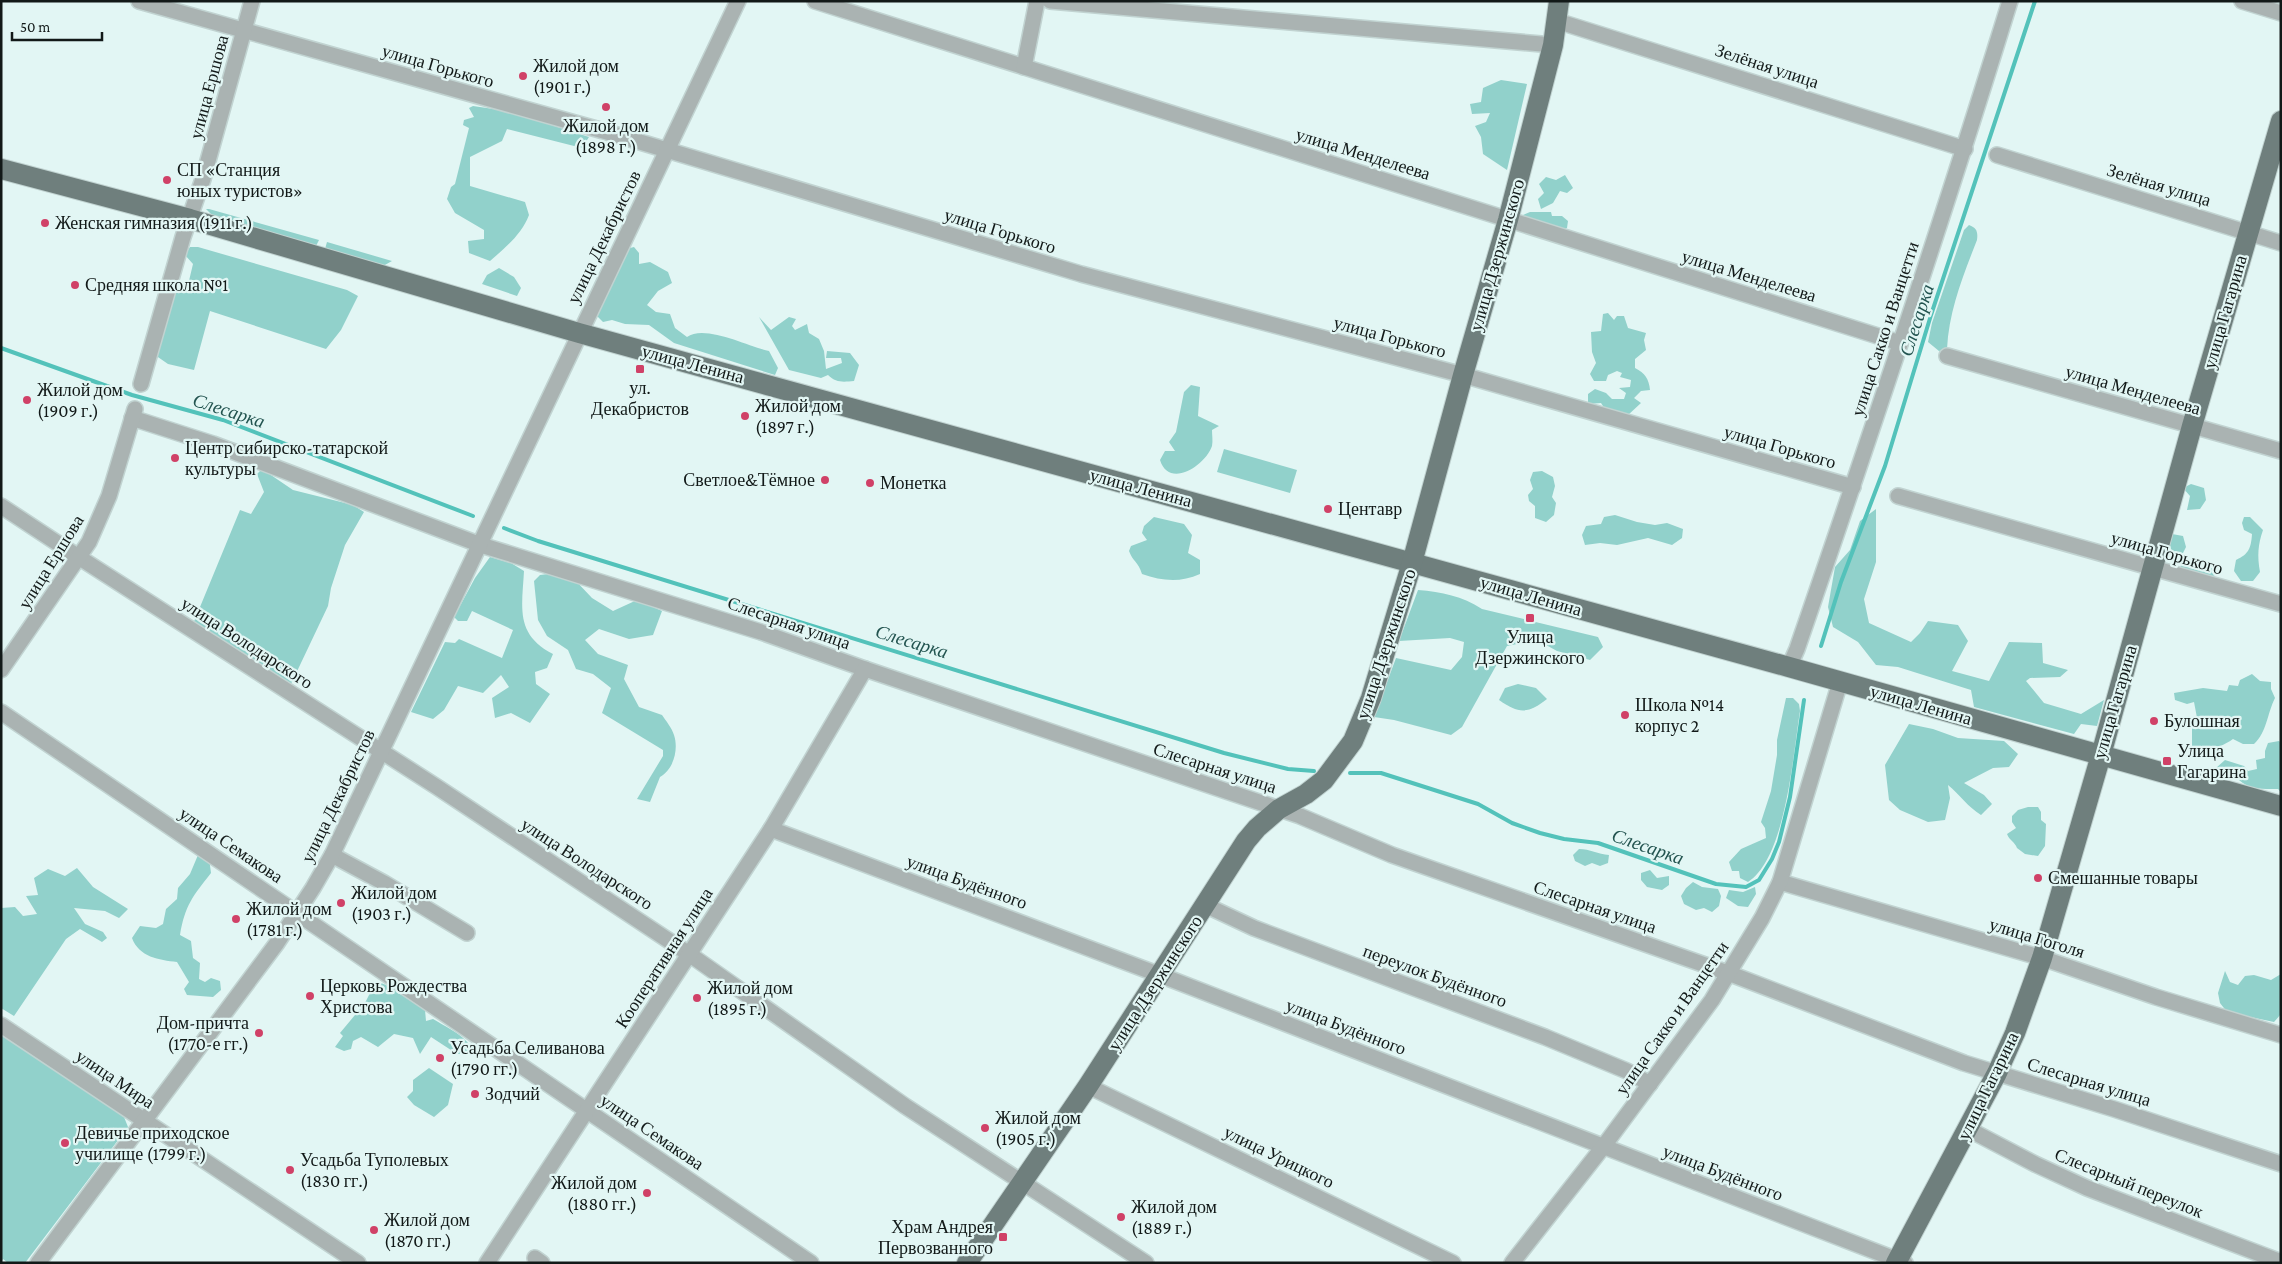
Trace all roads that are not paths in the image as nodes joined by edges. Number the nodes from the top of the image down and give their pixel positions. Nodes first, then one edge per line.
1 (139, 1) edge
2 (252, 1) edge
3 (738, 1) edge
4 (815, 1) edge
5 (1037, 1) edge
6 (1050, 1) edge
7 (2010, 1) edge
8 (2242, 1) edge
9 (1558, 11) edge
10 (2281, 13) edge
11 (244, 31) junction
12 (1553, 45) junction
13 (1024, 67) junction
14 (2281, 121) edge
15 (1965, 149) junction
16 (666, 151) junction
17 (1997, 155) dead end
18 (1, 169) edge
19 (190, 219) junction
20 (1508, 220) junction
21 (2248, 233) junction
22 (2281, 243) edge
23 (579, 333) junction
24 (1900, 343) junction
25 (1947, 356) dead end
26 (1462, 375) junction
27 (142, 384) dead end
28 (134, 414) joint
29 (2192, 426) junction
30 (2281, 451) edge
31 (1853, 487) junction
32 (1898, 496) dead end
33 (1, 506) edge
34 (480, 545) junction
35 (80, 558) junction
36 (1412, 563) junction
37 (2153, 568) junction
38 (2281, 604) edge
39 (1788, 667) junction
40 (865, 669) junction
41 (1, 670) edge
42 (1840, 682) junction
43 (1, 712) edge
44 (382, 751) junction
45 (2101, 755) junction
46 (2281, 806) edge
47 (1279, 809) junction
48 (771, 829) junction
49 (332, 855) junction
50 (1780, 882) junction
51 (1206, 905) junction
52 (298, 914) junction
53 (467, 933) dead end
54 (689, 954) junction
55 (2042, 958) junction
56 (1728, 973) junction
57 (1160, 975) junction
58 (1, 1025) edge
59 (2281, 1035) edge
60 (1997, 1073) junction
61 (1650, 1084) junction
62 (1088, 1086) junction
63 (586, 1110) junction
64 (144, 1122) junction
65 (1968, 1128) junction
66 (1603, 1147) junction
67 (2281, 1164) edge
68 (1021, 1182) junction
69 (1899, 1262) edge
70 (2281, 1262) edge
71 (38, 1263) edge
72 (358, 1263) edge
73 (487, 1263) edge
74 (811, 1263) edge
75 (968, 1263) edge
76 (1146, 1263) edge
77 (1453, 1263) edge
78 (1512, 1263) edge

1 - 11 street, улица Горького
2 - 11 street, улица Ершова
3 - 16 street, улица Декабристов
4 - 13 street, улица Менделеева
5 - 13 street
6 - 12 street
7 - 15 street, улица Сакко и Ванцетти
8 - 10 street
9 - 12 main road, улица Дзержинского
9 - 15 street, Зелёная улица
11 - 16 street, улица Горького
11 - 19 street, улица Ершова
12 - 20 main road, улица Дзержинского
13 - 20 street, улица Менделеева
14 - 21 main road, улица Гагарина
15 - 24 street, улица Сакко и Ванцетти
16 - 23 street, улица Декабристов
16 - 26 street, улица Горького
17 - 21 street, Зелёная улица
18 - 19 main road, улица Ленина
19 - 23 main road, улица Ленина
19 - 27 street, улица Ершова
20 - 24 street, улица Менделеева
20 - 26 main road, улица Дзержинского
21 - 22 street, Зелёная улица
21 - 29 main road, улица Гагарина
23 - 34 street, улица Декабристов
23 - 36 main road, улица Ленина
24 - 31 street, улица Сакко и Ванцетти
25 - 29 street, улица Менделеева
26 - 31 street, улица Горького
26 - 36 main road, улица Дзержинского
28 - 34 street, Слесарная улица
28 - 35 street, улица Ершова
29 - 30 street, улица Менделеева
29 - 37 main road, улица Гагарина
31 - 39 street, улица Сакко и Ванцетти
32 - 37 street, улица Горького
33 - 35 street, улица Володарского
34 - 40 street, Слесарная улица
34 - 44 street, улица Декабристов
35 - 41 street, улица Ершова
35 - 44 street, улица Володарского
36 - 39 main road, улица Ленина
36 - 47 main road, улица Дзержинского
37 - 38 street, улица Горького
37 - 45 main road, улица Гагарина
39 - 42 main road, улица Ленина
40 - 47 street, Слесарная улица
40 - 48 street, Кооперативная улица
42 - 45 main road, улица Ленина
42 - 50 street, улица Сакко и Ванцетти
43 - 52 street, улица Семакова
44 - 49 street, улица Декабристов
44 - 54 street, улица Володарского
45 - 46 main road, улица Ленина
45 - 55 main road, улица Гагарина
47 - 51 main road, улица Дзержинского
47 - 56 street, Слесарная улица
48 - 54 street, Кооперативная улица
48 - 57 street, улица Будённого
49 - 52 street, улица Декабристов
49 - 53 street
50 - 55 street, улица Гоголя
50 - 56 street, улица Сакко и Ванцетти
51 - 57 main road, улица Дзержинского
51 - 61 street, переулок Будённого
52 - 63 street, улица Семакова
52 - 64 street, улица Декабристов
54 - 63 street, Кооперативная улица
54 - 68 street, улица Володарского
55 - 59 street, улица Гоголя
55 - 60 main road, улица Гагарина
56 - 60 street, Слесарная улица
56 - 61 street, улица Сакко и Ванцетти
57 - 62 main road, улица Дзержинского
57 - 66 street, улица Будённого
58 - 64 street, улица Мира
60 - 65 main road, улица Гагарина
60 - 67 street, Слесарная улица
61 - 66 street, улица Сакко и Ванцетти
62 - 68 main road, улица Дзержинского
62 - 77 street, улица Урицкого
63 - 73 street, Кооперативная улица
63 - 74 street, улица Семакова
64 - 71 street, улица Декабристов
64 - 72 street, улица Мира
65 - 69 main road, улица Гагарина
65 - 70 street, Слесарный переулок
66 - 69 street, улица Будённого
66 - 78 street, улица Сакко и Ванцетти
68 - 75 main road, улица Дзержинского
68 - 76 street, улица Володарского

